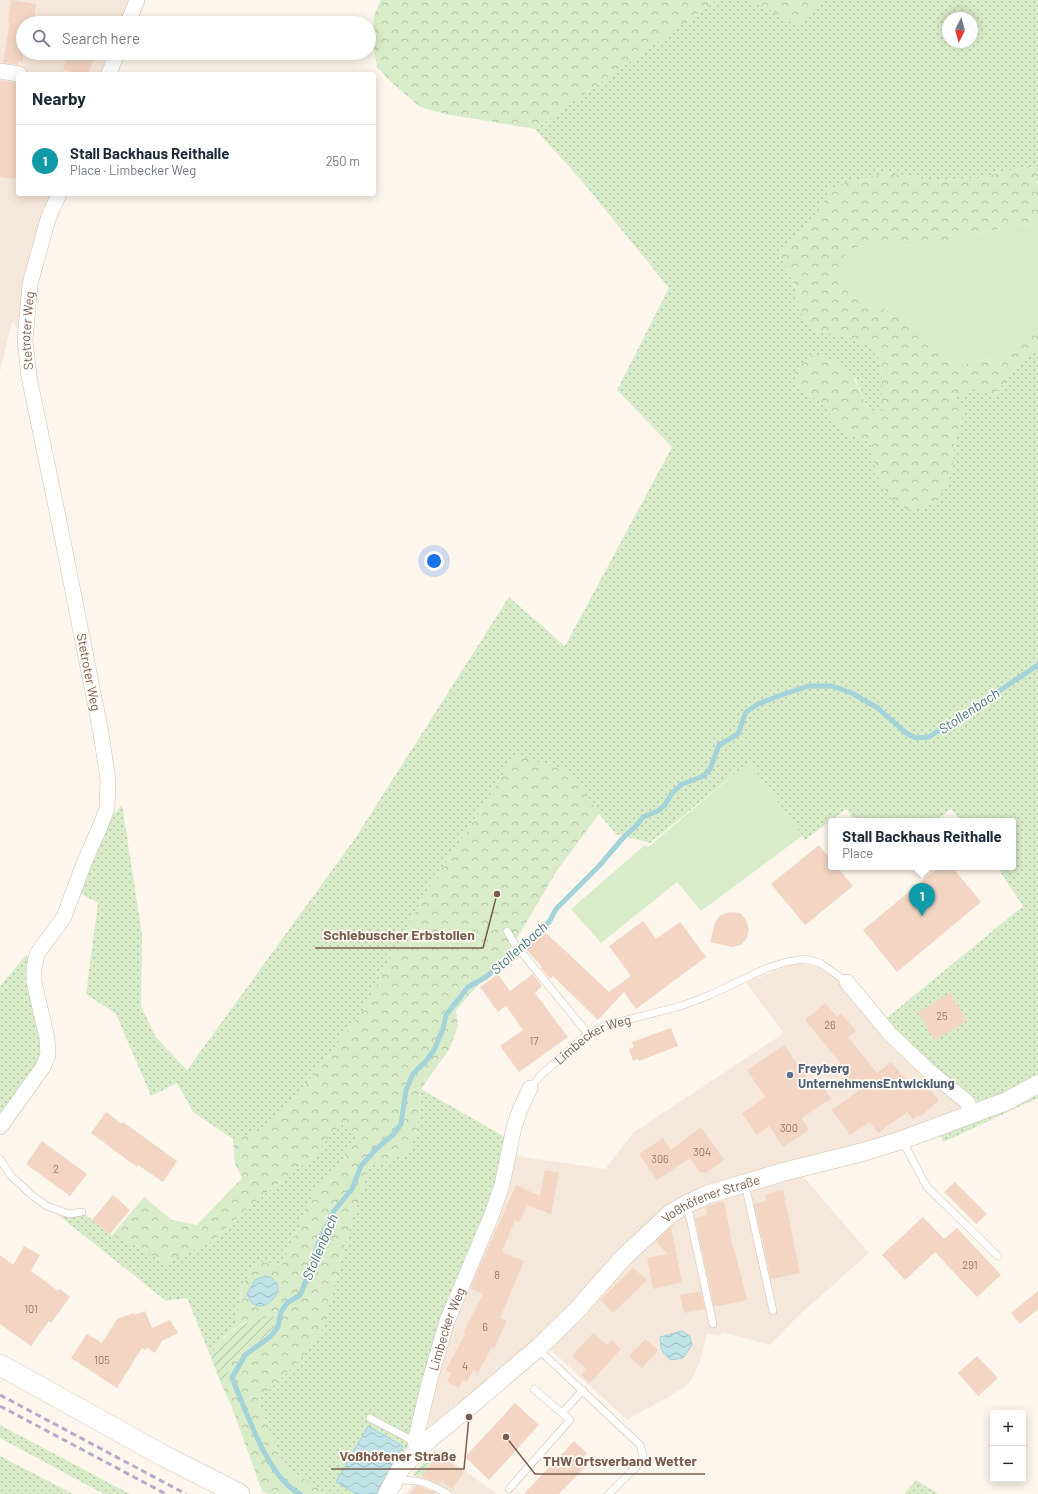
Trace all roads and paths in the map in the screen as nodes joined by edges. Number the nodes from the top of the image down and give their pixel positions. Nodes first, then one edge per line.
1 (137, 0) edge
2 (131, 16) edge
3 (114, 60) edge
4 (0, 71) edge
5 (110, 72) edge
6 (16, 74) edge
7 (58, 196) edge
8 (507, 931) dead end
9 (847, 982) joint
10 (588, 1034) junction
11 (1038, 1084) edge
12 (530, 1088) joint
13 (973, 1114) junction
14 (0, 1127) edge
15 (902, 1140) junction
16 (0, 1159) edge
17 (745, 1184) junction
18 (687, 1204) junction
19 (82, 1212) dead end
20 (998, 1256) dead end
21 (773, 1311) dead end
22 (714, 1324) dead end
23 (538, 1348) junction
24 (0, 1365) edge
25 (534, 1389) dead end
26 (583, 1390) junction
27 (562, 1413) junction
28 (370, 1418) dead end
29 (417, 1446) junction
30 (391, 1487) edge
31 (509, 1489) dead end
32 (239, 1494) edge
33 (448, 1494) edge
34 (610, 1494) edge

1 - 2 street
3 - 5 street
4 - 6 street
7 - 14 street, Stetroter Weg
8 - 10 lane
9 - 10 lane, Limbecker Weg
9 - 13 street, Limbecker Weg
10 - 12 lane, Limbecker Weg
11 - 13 street, Voßhöfener Straße
12 - 29 street, Limbecker Weg
13 - 15 street, Voßhöfener Straße
15 - 17 street, Voßhöfener Straße
15 - 20 lane
16 - 19 lane
17 - 18 street, Voßhöfener Straße
17 - 21 lane
18 - 22 lane
18 - 23 street, Voßhöfener Straße
23 - 26 lane
23 - 29 street, Voßhöfener Straße
24 - 32 main road
25 - 27 lane
26 - 27 lane
26 - 34 lane
27 - 31 lane
28 - 29 lane
29 - 30 street, Voßhöfener Straße
30 - 33 lane

